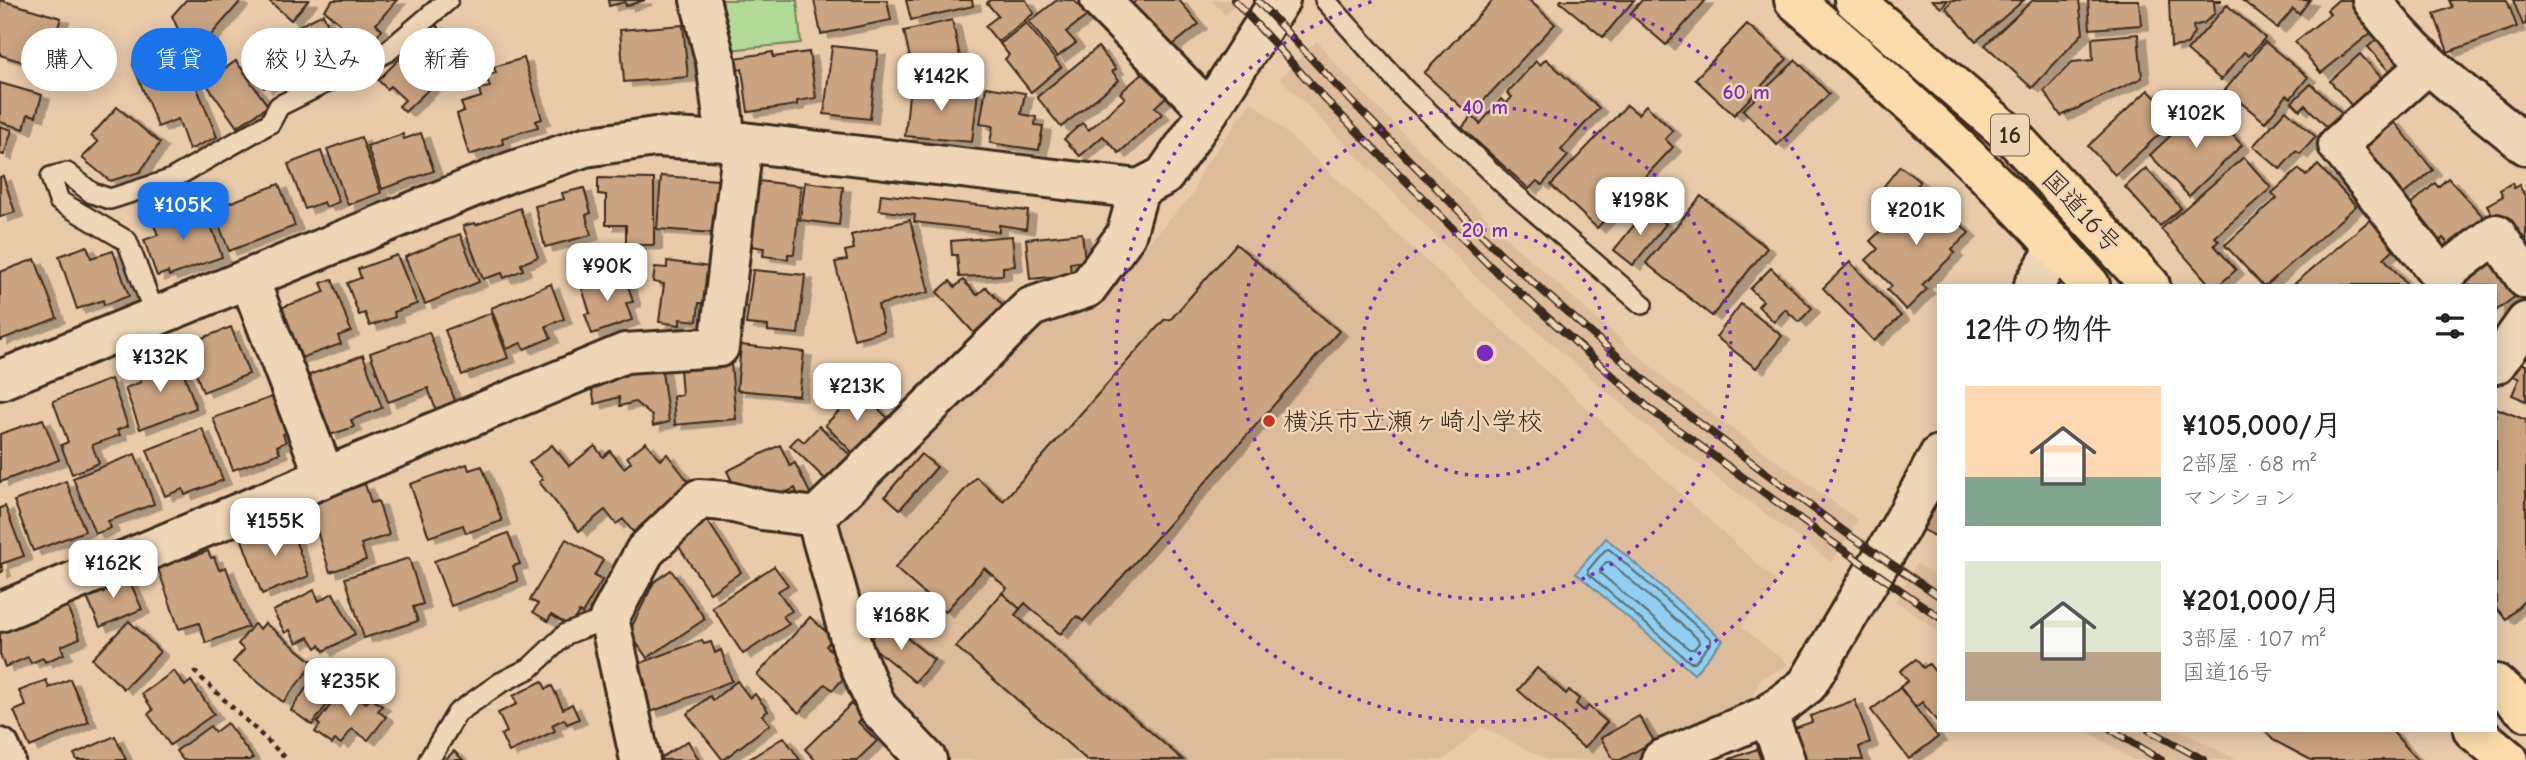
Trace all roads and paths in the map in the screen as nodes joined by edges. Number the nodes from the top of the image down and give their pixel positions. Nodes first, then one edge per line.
1 (448, 0) edge
2 (700, 0) edge
3 (1100, 0) edge
4 (1280, 0) edge
5 (1325, 0) edge
6 (1794, 0) edge
7 (1854, 0) edge
8 (2372, 0) edge
9 (2428, 64) junction
10 (1209, 111) junction
11 (734, 141) junction
12 (2526, 145) edge
13 (1139, 189) junction
14 (2057, 247) junction
15 (250, 279) junction
16 (2526, 279) edge
17 (2035, 284) edge
18 (2089, 284) edge
19 (2149, 284) edge
20 (1642, 304) dead end
21 (156, 317) junction
22 (2526, 322) edge
23 (2497, 364) edge
24 (0, 380) edge
25 (1937, 459) edge
26 (325, 477) junction
27 (816, 517) junction
28 (0, 612) edge
29 (609, 618) junction
30 (194, 671) dead end
31 (2497, 685) edge
32 (2526, 711) edge
33 (1768, 715) junction
34 (2475, 732) edge
35 (0, 748) edge
36 (629, 755) edge
37 (5, 760) edge
38 (288, 760) edge
39 (429, 760) edge
40 (927, 760) edge
41 (1661, 760) edge
42 (1785, 760) edge
43 (2509, 760) edge

1 - 21 lane
2 - 11 street
3 - 10 street
4 - 10 street
5 - 20 lane
6 - 14 highway, 国道16号 / 16
7 - 19 highway, 国道16号 / 16
8 - 9 street
9 - 12 street
9 - 16 street
10 - 13 street
11 - 13 street
11 - 15 street
11 - 26 street
13 - 27 street
14 - 17 street
14 - 18 highway, 国道16号 / 16
15 - 21 street
15 - 26 street
21 - 24 street
22 - 23 street
25 - 33 street
26 - 28 street
27 - 29 street
27 - 40 street
29 - 36 street
29 - 39 lane
30 - 38 path
31 - 32 highway
33 - 41 street
33 - 42 street
34 - 43 highway
35 - 37 street

